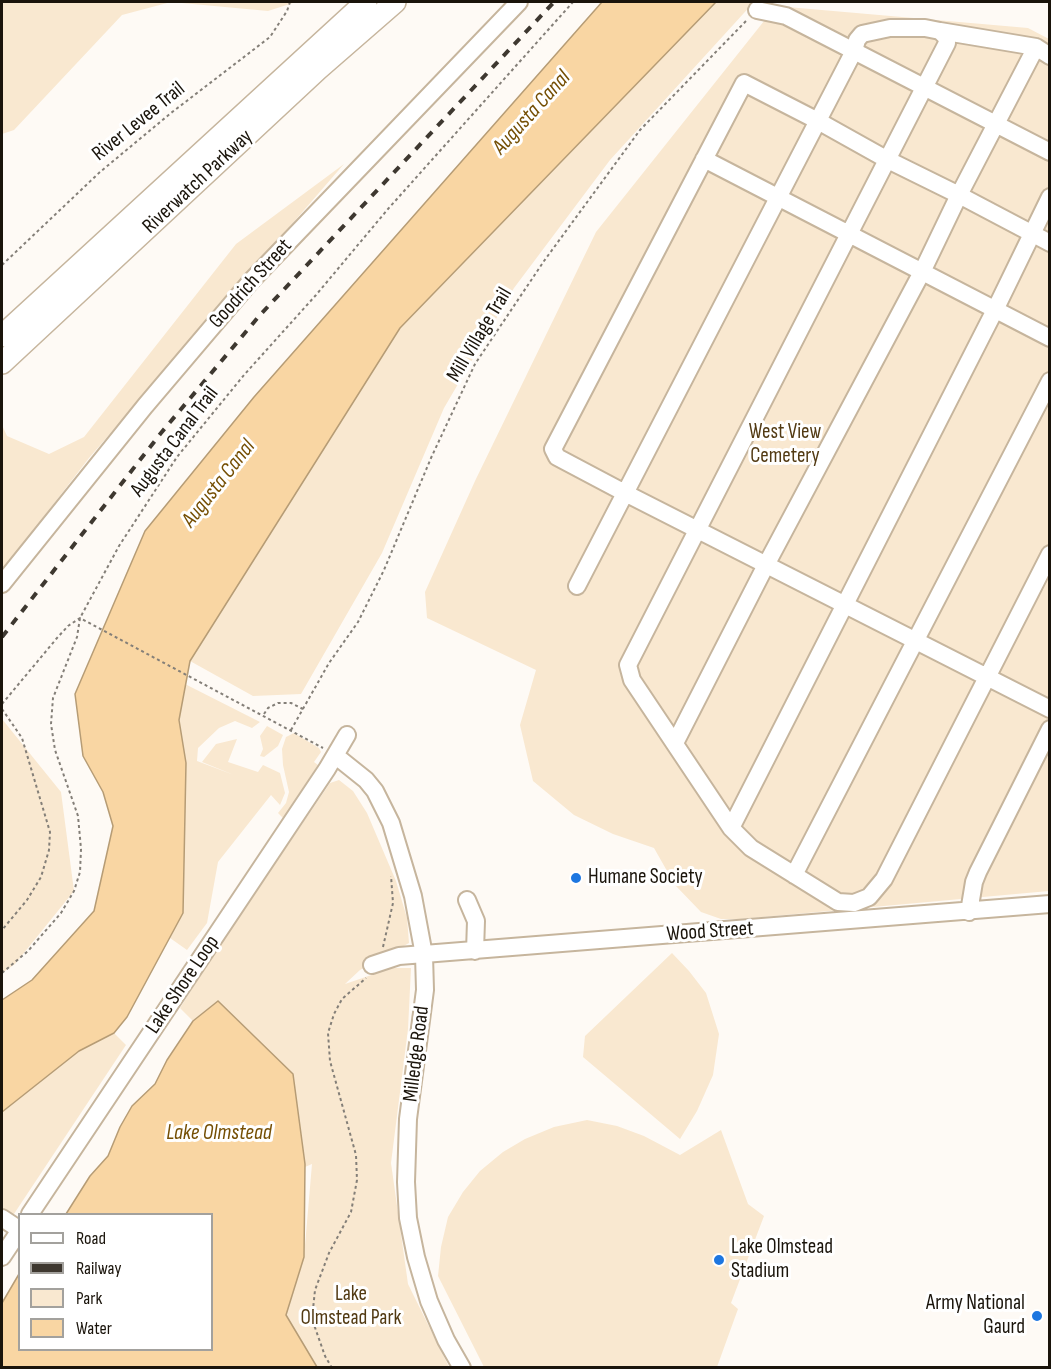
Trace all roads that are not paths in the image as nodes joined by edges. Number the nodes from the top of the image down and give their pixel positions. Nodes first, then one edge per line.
1 (366, 2) edge
2 (395, 2) edge
3 (519, 2) edge
4 (757, 10) road end
5 (940, 31) junction
6 (854, 51) junction
7 (1043, 51) edge
8 (925, 86) junction
9 (818, 121) junction
10 (996, 124) junction
11 (1050, 152) edge
12 (704, 159) junction
13 (886, 159) junction
14 (959, 195) junction
15 (1050, 197) edge
16 (778, 198) junction
17 (848, 234) junction
18 (1031, 234) junction
19 (1050, 243) edge
20 (922, 272) junction
21 (995, 310) junction
22 (2, 336) edge
23 (1050, 338) edge
24 (2, 363) edge
25 (1050, 381) edge
26 (625, 493) junction
27 (698, 530) junction
28 (1050, 554) edge
29 (766, 565) junction
30 (2, 584) edge
31 (577, 586) dead end
32 (846, 605) junction
33 (915, 641) junction
34 (986, 676) junction
35 (1050, 709) edge
36 (1050, 729) edge
37 (347, 735) dead end
38 (675, 743) junction
39 (331, 753) junction
40 (731, 828) junction
41 (794, 874) junction
42 (467, 900) dead end
43 (1050, 904) edge
44 (969, 912) junction
45 (475, 951) junction
46 (424, 955) junction
47 (370, 971) road end
48 (31, 1213) edge
49 (2, 1218) edge
50 (18, 1229) edge
51 (18, 1233) edge
52 (2, 1257) edge
53 (462, 1368) edge

1 - 22 main road, Riverwatch Parkway
2 - 24 main road, Riverwatch Parkway
3 - 30 street, Goodrich Street
4 - 6 street
5 - 6 street
5 - 7 street
5 - 8 street
6 - 8 street
6 - 9 street
7 - 10 street
8 - 10 street
8 - 13 street
9 - 12 street
9 - 13 street
9 - 16 street
10 - 11 street
10 - 14 street
12 - 16 street
12 - 26 street
13 - 14 street
13 - 17 street
14 - 18 street
14 - 20 street
15 - 18 street
16 - 17 street
16 - 26 street
17 - 20 street
17 - 27 street
18 - 19 street
18 - 21 street
20 - 21 street
20 - 29 street
21 - 23 street
21 - 32 street
25 - 33 street
26 - 27 street
26 - 31 street
27 - 29 street
27 - 38 street
28 - 34 street
29 - 32 street
29 - 38 street
32 - 33 street
32 - 40 street
33 - 34 street
33 - 41 street
34 - 35 street
34 - 41 street
36 - 44 street
37 - 39 street, Lake Shore Loop
38 - 40 street
39 - 46 street, Milledge Road
39 - 48 street, Lake Shore Loop
40 - 41 street
42 - 45 street
43 - 44 street, Wood Street
44 - 45 street, Wood Street
45 - 46 street, Wood Street
46 - 47 street, Wood Street
46 - 53 street, Milledge Road
49 - 50 street
51 - 52 street

